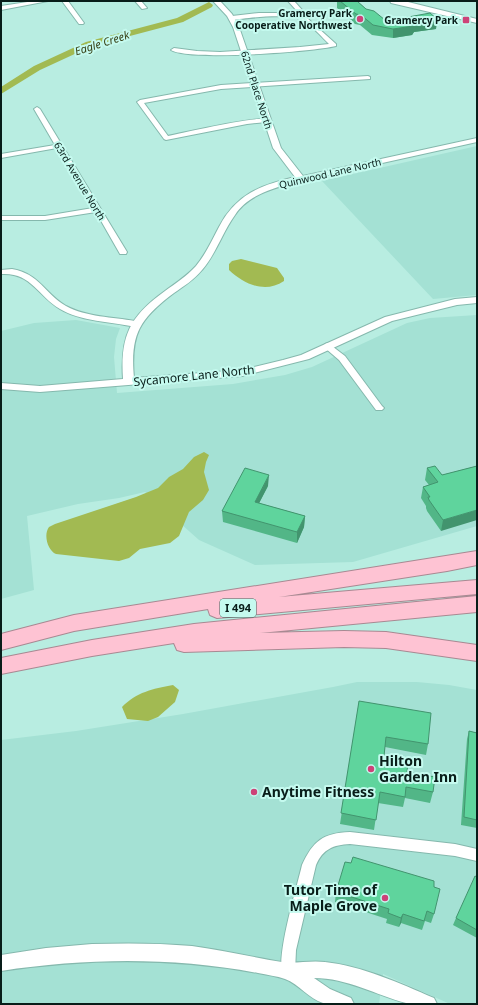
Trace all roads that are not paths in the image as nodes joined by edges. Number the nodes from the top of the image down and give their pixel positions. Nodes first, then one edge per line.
1 (45, 1) edge
2 (65, 1) edge
3 (138, 1) edge
4 (216, 1) edge
5 (291, 1) edge
6 (394, 1) edge
7 (415, 4) edge
8 (1, 8) edge
9 (144, 8) dead end
10 (296, 15) junction
11 (232, 18) junction
12 (477, 19) edge
13 (81, 23) dead end
14 (174, 50) dead end
15 (245, 52) junction
16 (368, 78) dead end
17 (256, 85) junction
18 (37, 109) dead end
19 (267, 120) junction
20 (477, 140) edge
21 (59, 146) junction
22 (1, 156) edge
23 (301, 179) junction
24 (97, 210) junction
25 (1, 218) edge
26 (123, 252) dead end
27 (1, 272) edge
28 (477, 300) edge
29 (448, 305) junction
30 (477, 306) edge
31 (136, 324) junction
32 (328, 346) junction
33 (129, 383) junction
34 (1, 386) edge
35 (378, 408) dead end
36 (477, 550) edge
37 (477, 558) edge
38 (360, 576) junction
39 (477, 587) edge
40 (477, 604) edge
41 (1, 642) edge
42 (92, 648) junction
43 (477, 653) edge
44 (1, 666) edge
45 (477, 855) edge
46 (1, 963) edge
47 (288, 971) junction
48 (345, 1004) edge
49 (428, 1004) edge

1 - 8 street
2 - 13 street
3 - 9 street
4 - 11 street, 62nd Place North
5 - 10 street
6 - 7 main road
7 - 12 main road
10 - 11 street
10 - 15 street
11 - 15 street, 62nd Place North
14 - 15 street
15 - 17 street, 62nd Place North
16 - 17 street
17 - 19 street, 62nd Place North
17 - 19 street
18 - 21 street, 63rd Avenue North
19 - 23 street, 62nd Place North
20 - 23 street, Quinwood Lane North
21 - 22 street
21 - 24 street, 63rd Avenue North
23 - 31 street, Quinwood Lane North
24 - 25 street
24 - 26 street, 63rd Avenue North
27 - 31 street
28 - 29 street, Sycamore Lane North
29 - 30 street, Sycamore Lane North
29 - 32 street, Sycamore Lane North
31 - 33 street, Quinwood Lane North
32 - 33 street, Sycamore Lane North
32 - 35 street
33 - 34 street, Sycamore Lane North
36 - 38 highway
37 - 38 highway
38 - 41 highway
39 - 41 highway, I 494
40 - 42 highway, I 494
42 - 43 highway
42 - 44 highway, I 494
45 - 47 street
46 - 47 street
47 - 48 street
47 - 49 street

